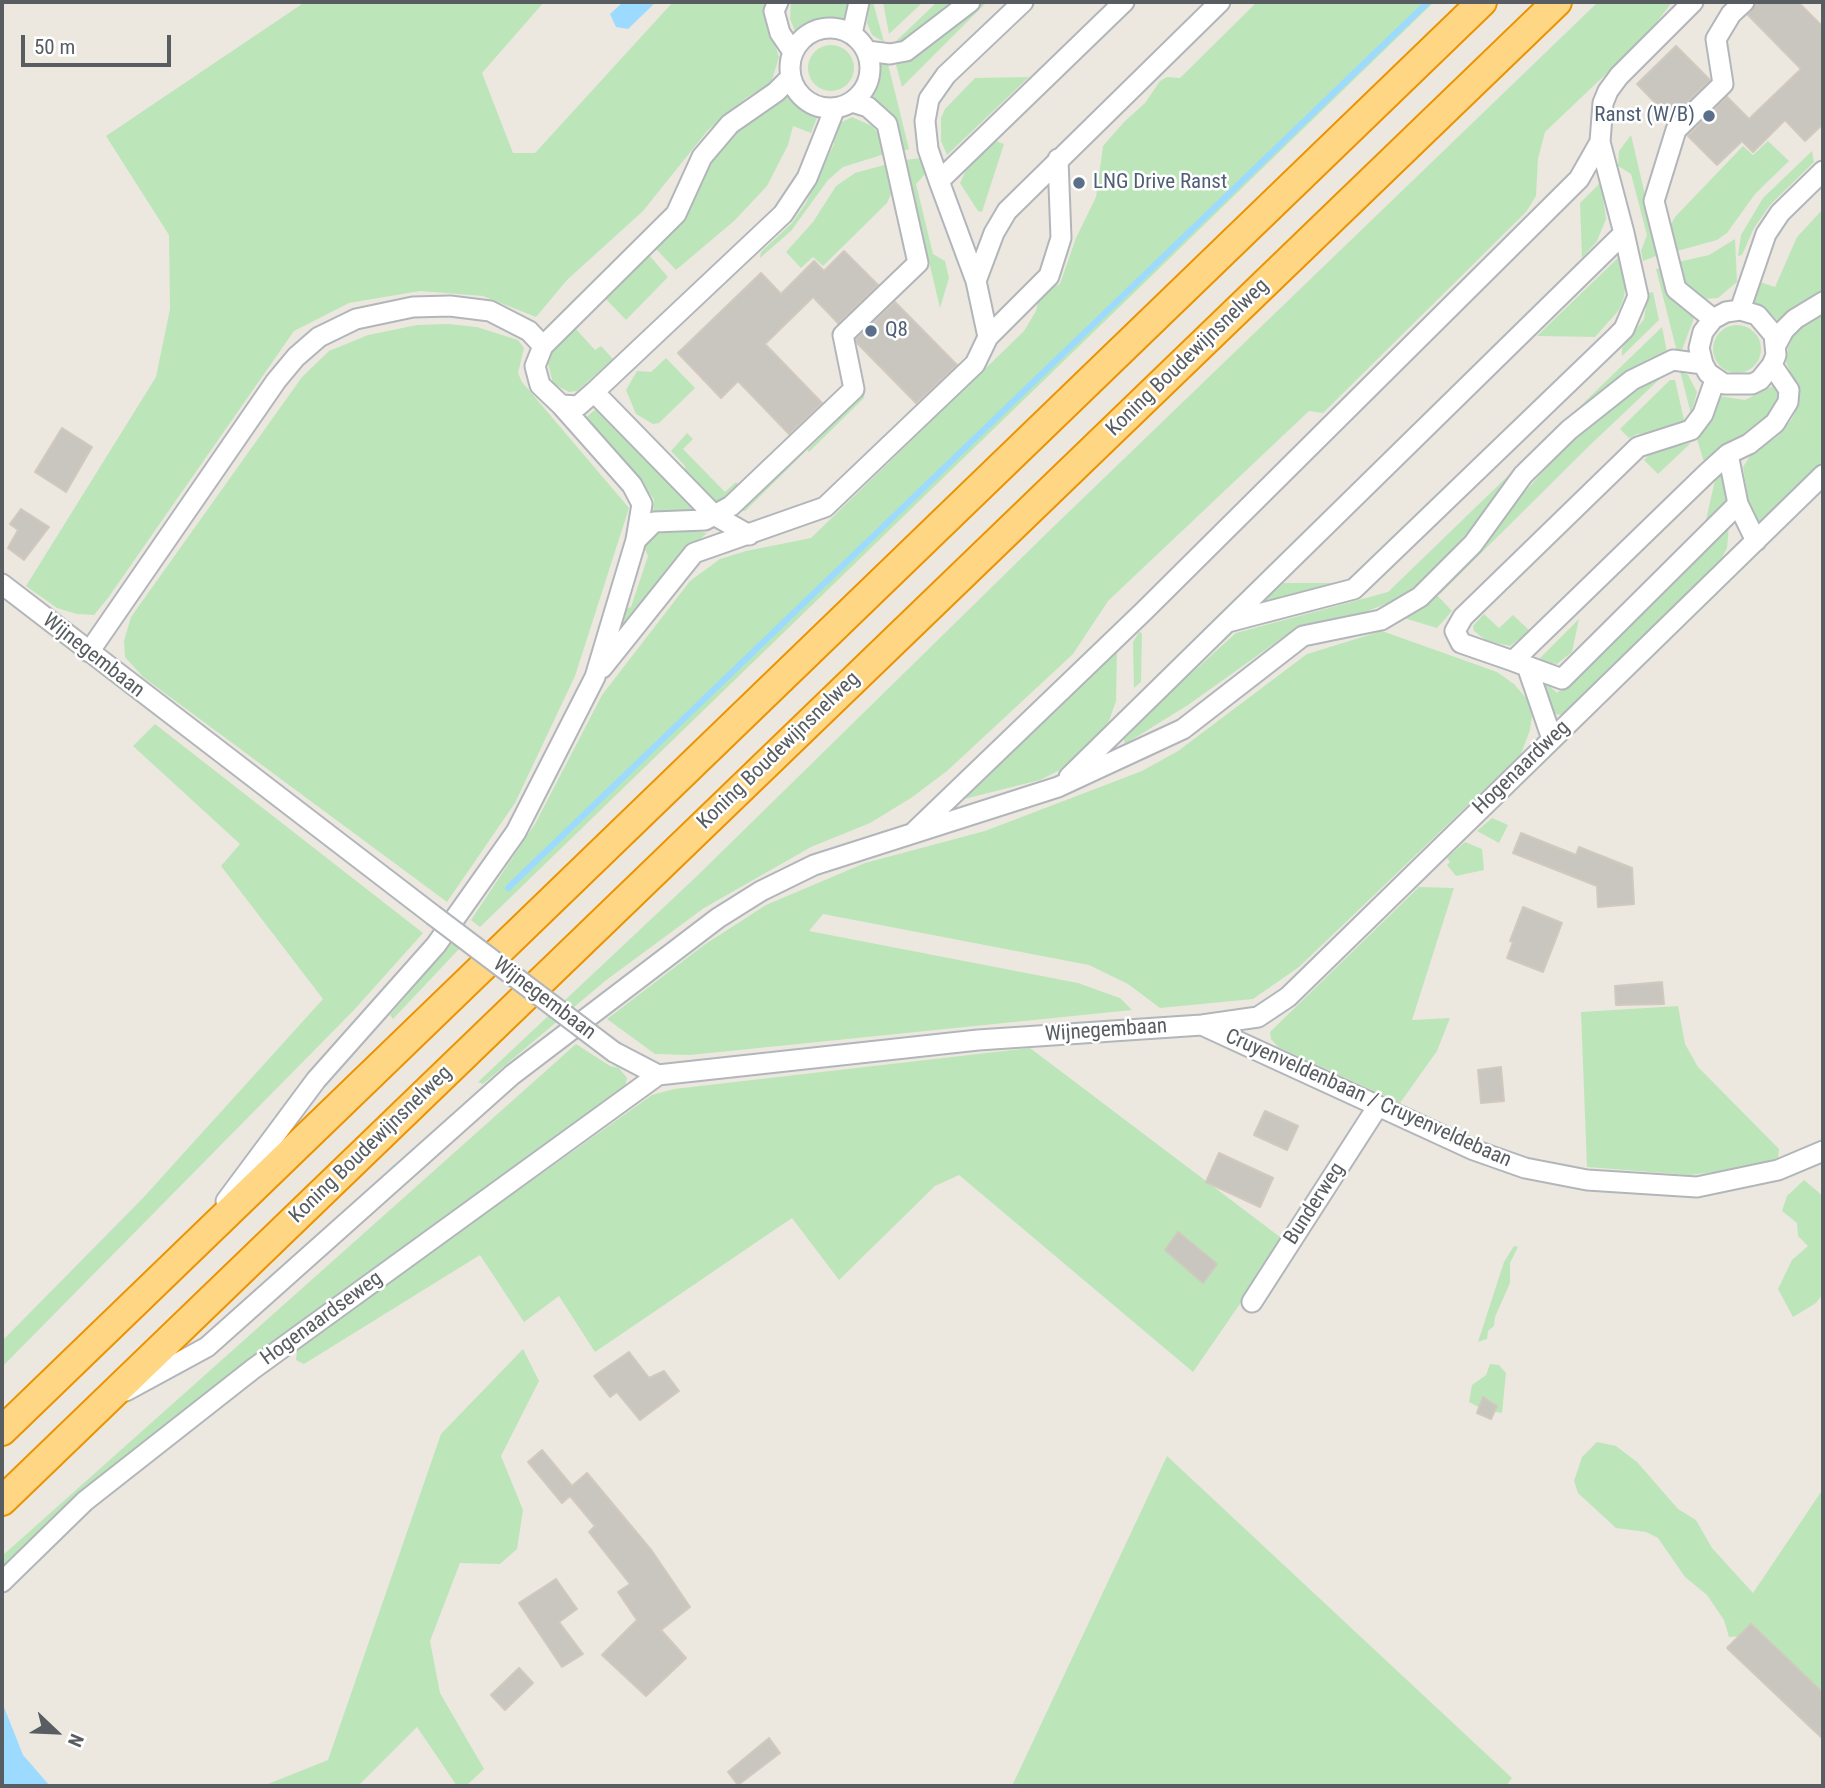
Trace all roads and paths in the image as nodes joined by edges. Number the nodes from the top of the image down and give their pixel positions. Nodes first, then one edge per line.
1 (778, 2) edge
2 (859, 2) edge
3 (970, 2) edge
4 (1023, 2) edge
5 (1124, 2) edge
6 (1220, 2) edge
7 (1482, 2) edge
8 (1557, 2) edge
9 (1693, 2) edge
10 (1744, 2) edge
11 (852, 34) junction
12 (867, 51) junction
13 (793, 52) junction
14 (791, 77) junction
15 (844, 105) junction
16 (1600, 142) junction
17 (1058, 159) junction
18 (1823, 171) edge
19 (939, 181) junction
20 (1624, 233) junction
21 (976, 281) junction
22 (1823, 302) edge
23 (1740, 310) junction
24 (1713, 319) junction
25 (988, 337) junction
26 (542, 346) junction
27 (1774, 355) junction
28 (1703, 364) junction
29 (1715, 380) junction
30 (594, 392) junction
31 (561, 405) junction
32 (1728, 454) junction
33 (1823, 475) edge
34 (1738, 504) junction
35 (714, 515) junction
36 (749, 535) junction
37 (636, 540) junction
38 (1756, 541) junction
39 (2, 584) edge
40 (1227, 622) junction
41 (89, 652) junction
42 (1520, 664) junction
43 (596, 677) junction
44 (1552, 739) junction
45 (1058, 787) junction
46 (914, 832) junction
47 (1202, 1025) junction
48 (658, 1075) junction
49 (1378, 1105) junction
50 (1823, 1152) edge
51 (191, 1247) junction
52 (1252, 1302) dead end
53 (101, 1405) junction
54 (2, 1431) edge
55 (2, 1501) edge
56 (2, 1582) edge

1 - 13 street
2 - 11 street
3 - 12 street
4 - 19 street
5 - 19 street
6 - 17 street
7 - 51 highway
8 - 53 highway, Koning Boudewijnsnelweg
9 - 16 street
10 - 24 street
11 - 12 street
11 - 13 street
12 - 15 street
13 - 14 street
14 - 15 street
14 - 26 street
15 - 30 street
15 - 35 street
16 - 20 street
16 - 46 street
17 - 21 street
17 - 25 street
18 - 23 street
19 - 21 street
20 - 40 street
20 - 40 street
21 - 25 street
22 - 27 street
23 - 24 street
23 - 27 street
24 - 28 street
25 - 36 street
26 - 31 street
26 - 41 street
27 - 29 street
27 - 32 street
28 - 29 street
28 - 45 street
29 - 42 street
30 - 31 street
30 - 35 street
31 - 37 street
32 - 34 street
32 - 42 street
33 - 38 street, Hogenaardweg
34 - 38 street
34 - 42 street
35 - 36 street
35 - 37 street
36 - 43 street
37 - 43 street
38 - 44 street, Hogenaardweg
39 - 41 street, Wijnegembaan
40 - 45 street
41 - 48 street, Wijnegembaan, bridge
42 - 44 street
43 - 51 street
44 - 47 street, Hogenaardweg
45 - 46 street
46 - 53 street
47 - 48 street, Wijnegembaan
47 - 49 street, Cruyenveldenbaan / Cruyenveldebaan
48 - 56 street, Hogenaardseweg
49 - 50 street, Cruyenveldenbaan / Cruyenveldebaan
49 - 52 street, Bunderweg
51 - 54 highway
53 - 55 highway, Koning Boudewijnsnelweg

